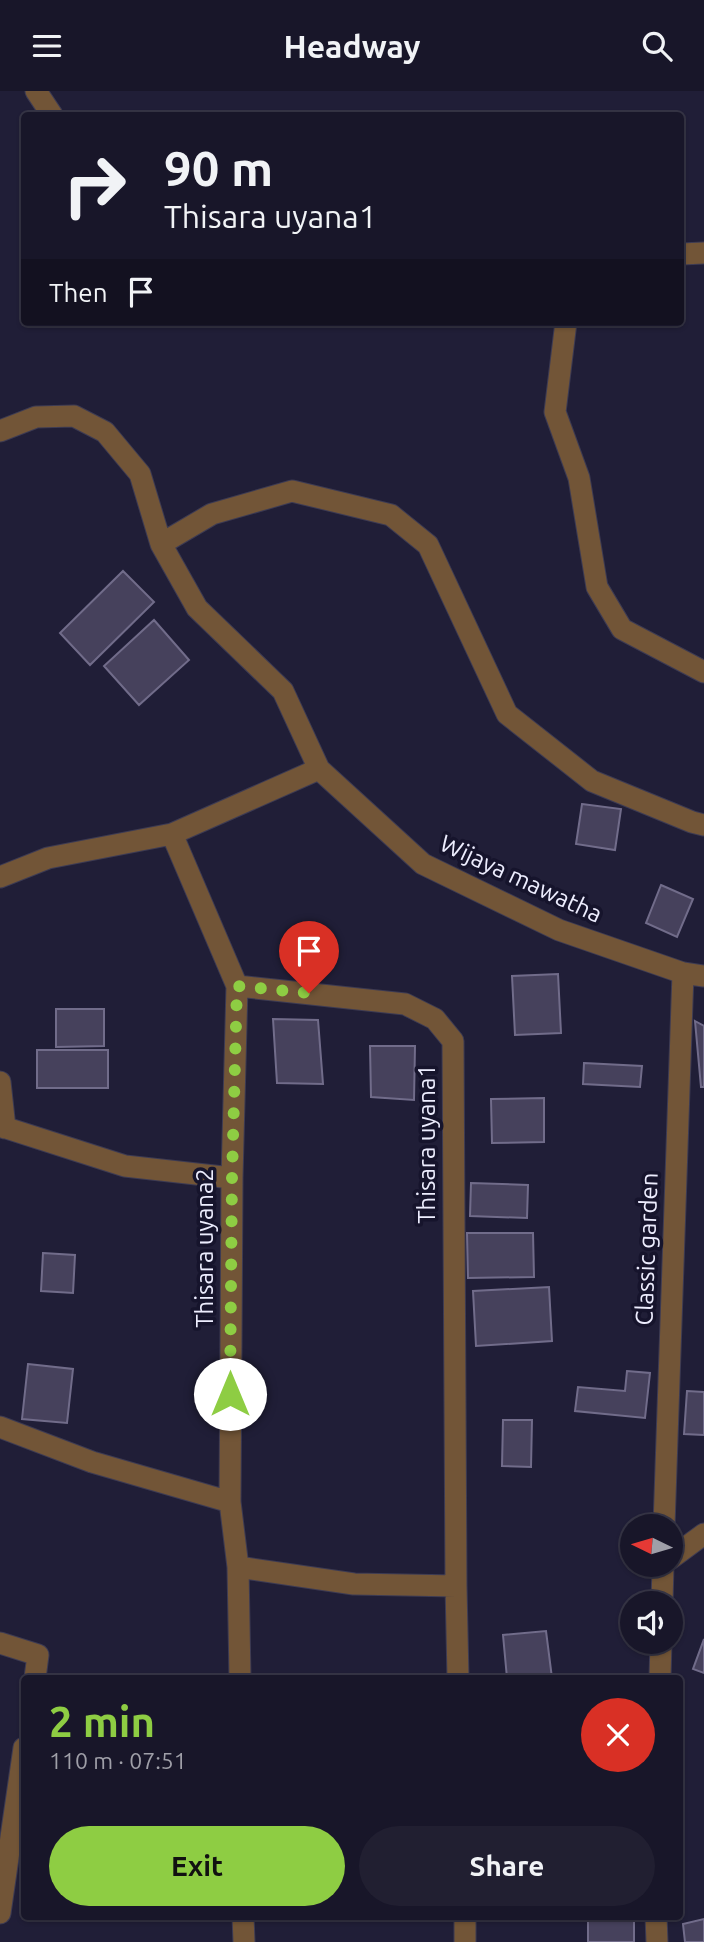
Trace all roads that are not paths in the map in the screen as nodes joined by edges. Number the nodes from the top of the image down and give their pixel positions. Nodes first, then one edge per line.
1 (36, 91) edge
2 (50, 112) edge
3 (704, 253) edge
4 (684, 254) edge
5 (566, 326) edge
6 (0, 431) edge
7 (161, 544) junction
8 (704, 672) edge
9 (319, 769) junction
10 (704, 825) edge
11 (172, 834) junction
12 (0, 877) edge
13 (682, 973) junction
14 (704, 976) edge
15 (237, 986) junction
16 (0, 1082) edge
17 (3, 1127) edge
18 (232, 1178) junction
19 (0, 1427) edge
20 (230, 1502) junction
21 (664, 1514) edge
22 (704, 1534) edge
23 (683, 1549) edge
24 (239, 1567) junction
25 (456, 1586) junction
26 (0, 1643) edge
27 (661, 1654) edge
28 (35, 1675) edge
29 (240, 1675) edge
30 (458, 1675) edge
31 (660, 1675) edge
32 (21, 1769) edge
33 (0, 1913) edge
34 (243, 1920) edge
35 (465, 1920) edge
36 (656, 1920) edge
37 (244, 1942) edge
38 (465, 1942) edge
39 (657, 1942) edge

1 - 2 street
3 - 4 street
5 - 8 street
6 - 7 street, Wijaya mawatha
7 - 9 street, Wijaya mawatha
7 - 10 street
9 - 11 street
9 - 13 street, Wijaya mawatha
11 - 12 street
11 - 15 street
13 - 14 street, Wijaya mawatha
13 - 21 street, Classic garden
15 - 18 street, Thisara uyana2
15 - 25 street, Thisara uyana1
16 - 17 street
17 - 18 street
18 - 20 street, Thisara uyana2
19 - 20 street
20 - 24 street, Thisara uyana2
22 - 23 street
24 - 25 street
24 - 29 street, Thisara uyana2
25 - 30 street, Thisara uyana1
26 - 28 street
27 - 31 street
32 - 33 street
34 - 37 street
35 - 38 street
36 - 39 street

